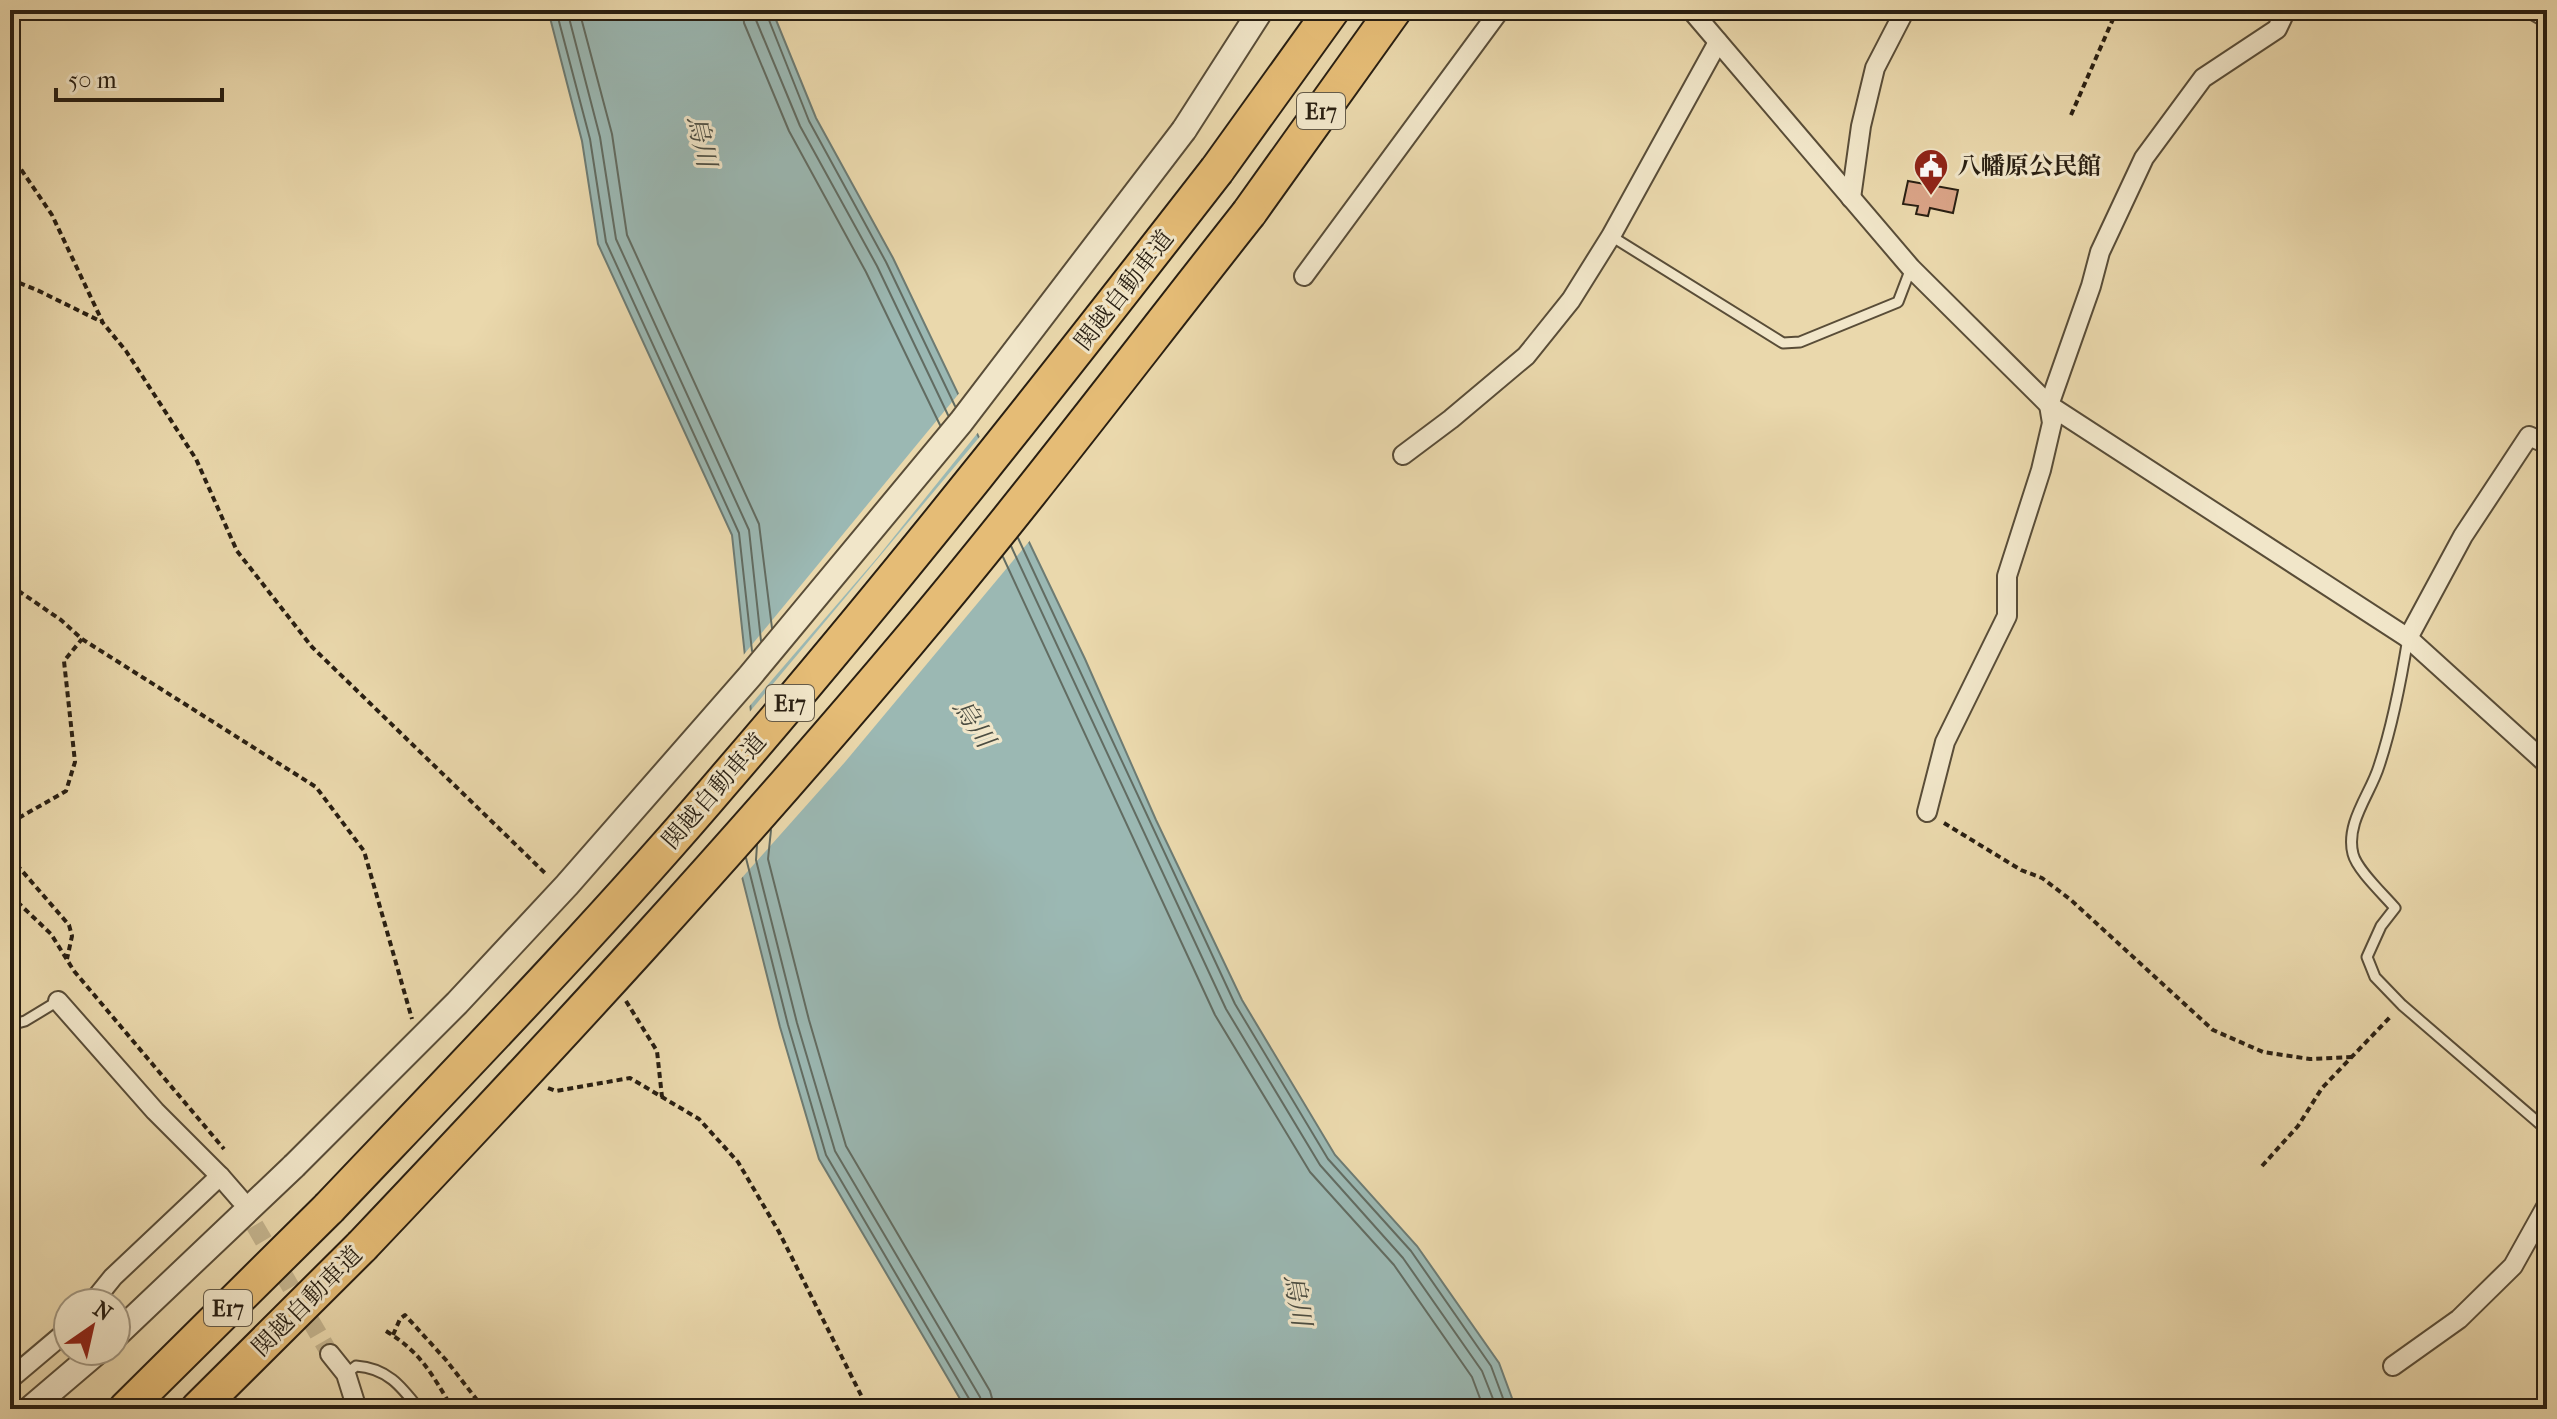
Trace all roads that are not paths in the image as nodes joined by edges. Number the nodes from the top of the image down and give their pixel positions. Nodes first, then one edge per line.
1 (1261, 10) edge
2 (1332, 10) edge
3 (1394, 10) edge
4 (1500, 10) edge
5 (1691, 10) edge
6 (1905, 10) edge
7 (2286, 10) edge
8 (2533, 10) edge
9 (2547, 18) edge
10 (1718, 42) junction
11 (1851, 198) junction
12 (1611, 236) junction
13 (1911, 268) junction
14 (1304, 276) dead end
15 (2049, 405) junction
16 (2547, 444) edge
17 (1403, 455) dead end
18 (2408, 638) junction
19 (2547, 738) edge
20 (2542, 759) edge
21 (1927, 812) road end
22 (58, 1001) joint
23 (10, 1025) edge
24 (2547, 1130) edge
25 (220, 1176) junction
26 (240, 1199) tunnel mouth
27 (2547, 1205) edge
28 (105, 1287) edge
29 (132, 1320) edge
30 (52, 1344) edge
31 (330, 1354) tunnel mouth
32 (2393, 1366) dead end
33 (79, 1367) edge
34 (346, 1374) junction
35 (10, 1379) edge
36 (30, 1409) edge
37 (126, 1409) edge
38 (198, 1409) edge
39 (357, 1409) edge
40 (419, 1409) edge

1 - 29 street, bridge
2 - 37 highway, 関越自動車道 / E17, bridge
3 - 38 highway, 関越自動車道 / E17, bridge
4 - 14 street
5 - 10 street
6 - 11 street
7 - 15 street
8 - 9 street
10 - 11 street
10 - 12 street
11 - 13 street
12 - 13 lane
12 - 17 street
13 - 15 street
15 - 18 street
15 - 21 street
16 - 18 street
18 - 20 street
18 - 24 lane
19 - 20 street
22 - 23 lane
22 - 25 street
25 - 26 street
25 - 28 street
27 - 32 street
30 - 35 street
31 - 34 street
33 - 36 street
34 - 39 street
34 - 40 lane

